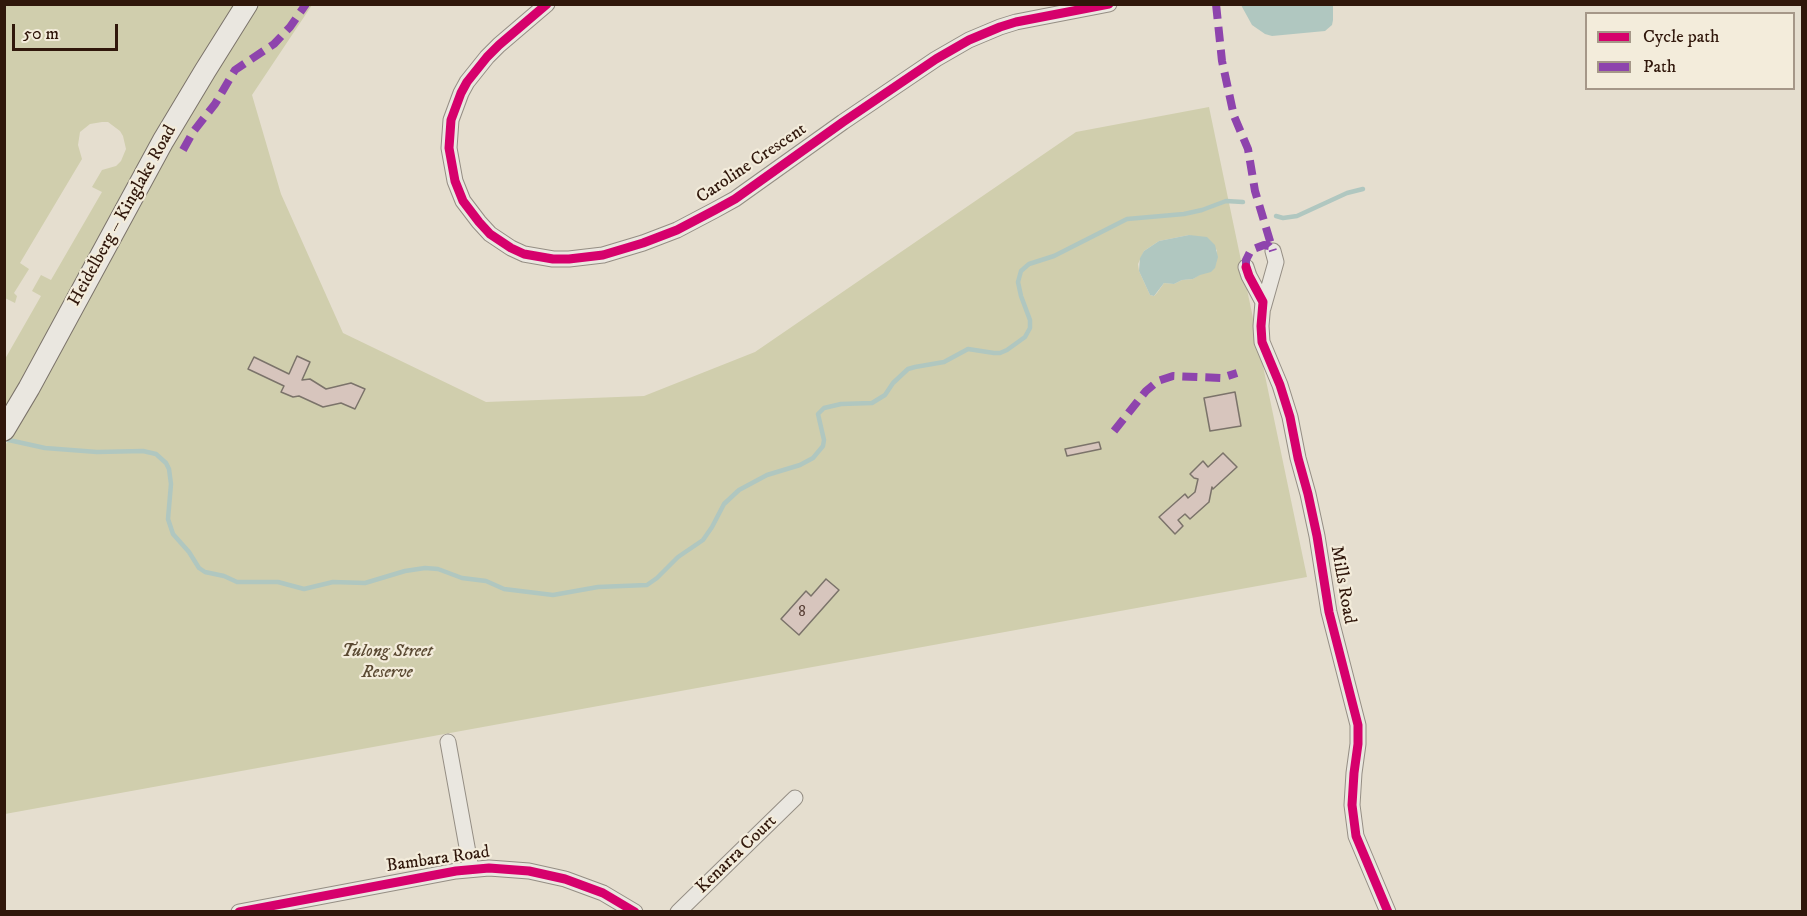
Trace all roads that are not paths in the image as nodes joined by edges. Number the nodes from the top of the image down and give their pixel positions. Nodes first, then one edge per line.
1 (247, 4) edge
2 (547, 4) edge
3 (1109, 4) edge
4 (1273, 251) dead end
5 (1246, 267) dead end
6 (1263, 308) junction
7 (5, 428) edge
8 (448, 742) dead end
9 (795, 798) dead end
10 (471, 869) junction
11 (239, 912) edge
12 (635, 912) edge
13 (678, 912) edge
14 (1388, 912) edge

1 - 7 main road, Heidelberg – Kinglake Road
2 - 3 street, Caroline Crescent
4 - 6 street, Mills Road
5 - 6 street, Mills Road
6 - 14 street, Mills Road
8 - 10 street
9 - 13 street, Kenarra Court
10 - 11 street, Bambara Road
10 - 12 street, Bambara Road

